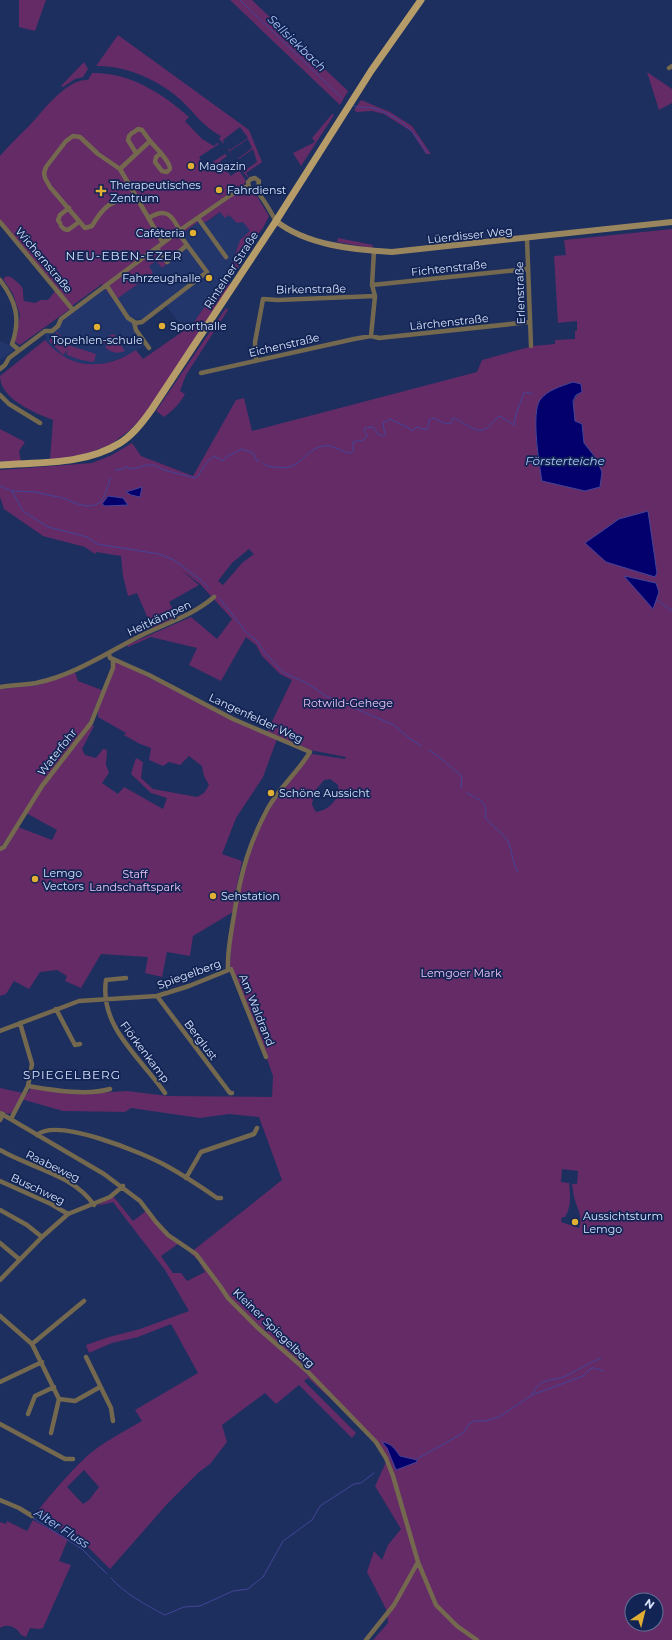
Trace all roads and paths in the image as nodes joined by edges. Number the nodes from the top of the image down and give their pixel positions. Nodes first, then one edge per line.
1 (421, 0) edge
2 (150, 141) junction
3 (136, 153) junction
4 (160, 154) dead end
5 (120, 169) junction
6 (248, 186) junction
7 (258, 192) junction
8 (136, 196) junction
9 (69, 208) junction
10 (149, 218) junction
11 (198, 218) junction
12 (276, 221) junction
13 (0, 222) edge
14 (79, 222) junction
15 (672, 222) edge
16 (179, 231) junction
17 (526, 239) junction
18 (163, 243) junction
19 (187, 245) junction
20 (157, 248) junction
21 (374, 251) junction
22 (226, 257) dead end
23 (528, 269) junction
24 (0, 280) edge
25 (372, 285) junction
26 (107, 286) junction
27 (375, 296) junction
28 (73, 310) junction
29 (134, 322) junction
30 (530, 322) junction
31 (370, 336) junction
32 (532, 346) dead end
33 (149, 348) dead end
34 (19, 350) junction
35 (256, 361) junction
36 (0, 370) edge
37 (201, 373) dead end
38 (0, 395) edge
39 (40, 423) dead end
40 (0, 465) edge
41 (214, 597) dead end
42 (109, 654) junction
43 (114, 660) junction
44 (0, 687) edge
45 (0, 849) edge
46 (230, 969) junction
47 (126, 978) dead end
48 (157, 996) junction
49 (105, 1000) junction
50 (56, 1010) junction
51 (20, 1023) junction
52 (0, 1031) edge
53 (80, 1044) dead end
54 (266, 1057) dead end
55 (28, 1086) junction
56 (110, 1089) dead end
57 (165, 1093) dead end
58 (232, 1093) dead end
59 (2, 1113) edge
60 (11, 1119) junction
61 (0, 1120) edge
62 (257, 1128) dead end
63 (37, 1134) junction
64 (0, 1150) edge
65 (186, 1178) junction
66 (0, 1181) edge
67 (123, 1186) junction
68 (221, 1198) dead end
69 (94, 1204) junction
70 (0, 1210) edge
71 (68, 1214) junction
72 (42, 1236) junction
73 (0, 1243) edge
74 (19, 1259) junction
75 (0, 1280) edge
76 (84, 1301) dead end
77 (0, 1316) edge
78 (32, 1344) junction
79 (86, 1358) dead end
80 (42, 1362) junction
81 (0, 1382) edge
82 (54, 1387) junction
83 (100, 1387) junction
84 (59, 1399) junction
85 (28, 1414) dead end
86 (112, 1421) dead end
87 (0, 1424) edge
88 (50, 1433) dead end
89 (73, 1459) dead end
90 (0, 1500) edge
91 (32, 1516) dead end
92 (418, 1562) junction
93 (366, 1640) edge
94 (477, 1640) edge

1 - 12 main road, Rintelner Straße
2 - 3 street
2 - 3 street
2 - 4 street
3 - 5 street
5 - 8 street
5 - 9 street
6 - 7 street
6 - 7 street
6 - 11 street
7 - 12 street
8 - 10 street
8 - 14 street
9 - 14 street
9 - 14 street
10 - 16 street
10 - 18 street
11 - 16 street
11 - 22 street
12 - 21 main road, Lüerdisser Weg
12 - 40 main road, Rintelner Straße
13 - 28 street, Wichernstraße
15 - 17 main road, Lüerdisser Weg
16 - 18 street
16 - 19 street
17 - 21 main road, Lüerdisser Weg
17 - 23 street, Erlenstraße
18 - 20 street
19 - 20 street
19 - 29 street
20 - 26 street
21 - 25 street
23 - 25 street, Fichtenstraße
23 - 30 street, Erlenstraße
24 - 34 street
25 - 27 street
26 - 28 street
26 - 29 street
27 - 31 street
27 - 35 street, Birkenstraße
28 - 34 street
29 - 33 street
30 - 31 street, Lärchenstraße
30 - 32 street, Erlenstraße
31 - 35 street, Eichenstraße
34 - 36 street
35 - 37 street, Eichenstraße
38 - 39 street
41 - 42 street, Heitkämpen
42 - 43 street, Langenfelder Weg
42 - 44 street
43 - 45 street, Waterfohr
43 - 46 street, Langenfelder Weg
46 - 48 street, Spiegelberg
46 - 54 street, Am Waldrand
47 - 49 street
48 - 49 street, Spiegelberg
48 - 58 street, Berglust
49 - 50 street, Spiegelberg
49 - 57 street, Flörkenkamp
50 - 51 street, Spiegelberg
50 - 53 street
51 - 52 street, Spiegelberg
51 - 55 street
55 - 56 street
55 - 60 street
59 - 60 street, Kleiner Spiegelberg
59 - 61 street
60 - 63 street, Kleiner Spiegelberg
62 - 65 street
63 - 65 street
63 - 67 street, Kleiner Spiegelberg
64 - 69 street, Raabeweg
65 - 68 street
66 - 71 street, Buschweg
67 - 69 street
67 - 92 street, Kleiner Spiegelberg
69 - 71 street
70 - 72 street
71 - 72 street
72 - 74 street
73 - 74 street
74 - 75 street
76 - 78 street
77 - 78 street
78 - 80 street
79 - 83 street
80 - 81 street
80 - 82 street
82 - 84 street
82 - 85 street
83 - 84 street
83 - 86 street
84 - 88 street
87 - 89 street
90 - 91 street
92 - 93 street
92 - 94 street, Kleiner Spiegelberg

